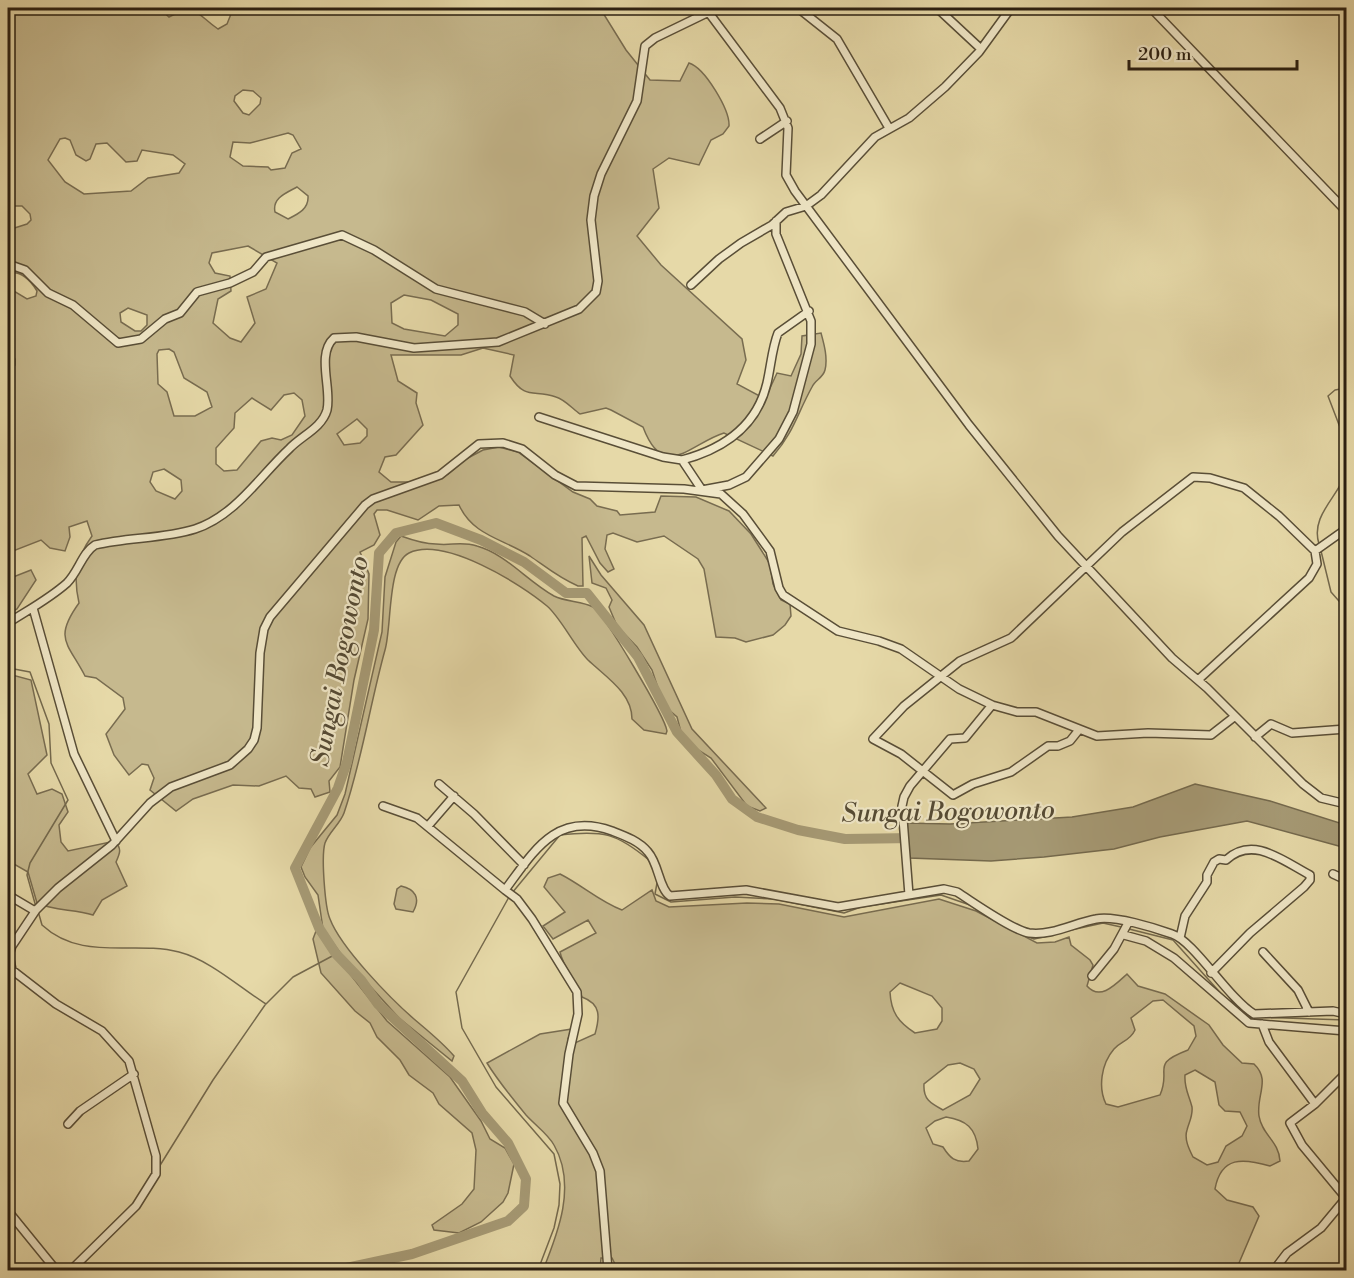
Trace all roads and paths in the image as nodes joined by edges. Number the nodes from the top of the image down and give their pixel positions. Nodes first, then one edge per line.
1 (717, 8) edge
2 (798, 8) edge
3 (937, 8) edge
4 (1011, 8) edge
5 (1151, 8) edge
6 (709, 13) junction
7 (981, 49) junction
8 (786, 122) junction
9 (889, 128) junction
10 (760, 139) dead end
11 (806, 206) junction
12 (1347, 210) edge
13 (774, 223) junction
14 (8, 264) edge
15 (691, 285) dead end
16 (808, 311) junction
17 (545, 324) junction
18 (539, 417) dead end
19 (682, 460) junction
20 (700, 488) junction
21 (1347, 528) edge
22 (1317, 549) junction
23 (1087, 567) junction
24 (33, 608) junction
25 (9, 622) edge
26 (941, 676) junction
27 (1198, 680) junction
28 (992, 705) junction
29 (1234, 717) junction
30 (1347, 729) edge
31 (1078, 731) junction
32 (1255, 737) junction
33 (922, 770) junction
34 (439, 784) dead end
35 (454, 796) junction
36 (1347, 804) edge
37 (383, 806) dead end
38 (428, 826) junction
39 (116, 841) junction
40 (524, 865) junction
41 (1334, 874) dead end
42 (1347, 880) edge
43 (507, 891) junction
44 (8, 895) edge
45 (909, 895) junction
46 (37, 909) junction
47 (1126, 929) junction
48 (1180, 938) junction
49 (1263, 952) dead end
50 (1211, 973) junction
51 (1092, 976) dead end
52 (1309, 1012) junction
53 (1347, 1014) edge
54 (1262, 1024) junction
55 (1347, 1030) edge
56 (1347, 1073) edge
57 (134, 1074) junction
58 (1315, 1104) junction
59 (68, 1124) dead end
60 (1346, 1198) edge
61 (8, 1211) edge
62 (56, 1270) edge
63 (71, 1270) edge
64 (608, 1270) edge
65 (1274, 1270) edge

1 - 6 street
2 - 9 street
3 - 7 street
4 - 7 street
5 - 12 street
6 - 8 street
6 - 17 street
7 - 9 street
8 - 10 street
8 - 11 street
9 - 11 street
11 - 13 street
11 - 23 street
13 - 15 street
13 - 16 street
14 - 17 street
16 - 19 street
16 - 20 street
17 - 24 street
18 - 19 street
19 - 20 street
20 - 26 street
20 - 39 street
21 - 22 street
22 - 23 street
22 - 27 street
23 - 26 street
23 - 27 street
24 - 25 street
24 - 39 street
26 - 28 street
26 - 33 street
27 - 29 street
28 - 31 street
28 - 33 street
29 - 31 street
29 - 32 street
30 - 32 street
31 - 33 street
32 - 36 street
33 - 45 street
34 - 35 street
35 - 38 street
35 - 40 street
37 - 38 street
38 - 43 street
39 - 46 street
40 - 43 street
40 - 45 street
41 - 42 street
43 - 64 street
44 - 46 street
45 - 47 street
46 - 57 street
47 - 48 street
47 - 51 street
47 - 54 street
48 - 50 street
48 - 50 street
49 - 52 street
50 - 52 street
52 - 53 street
54 - 55 street
54 - 58 street
56 - 58 street
57 - 59 street
57 - 63 street
58 - 60 street
60 - 65 street
61 - 62 street

